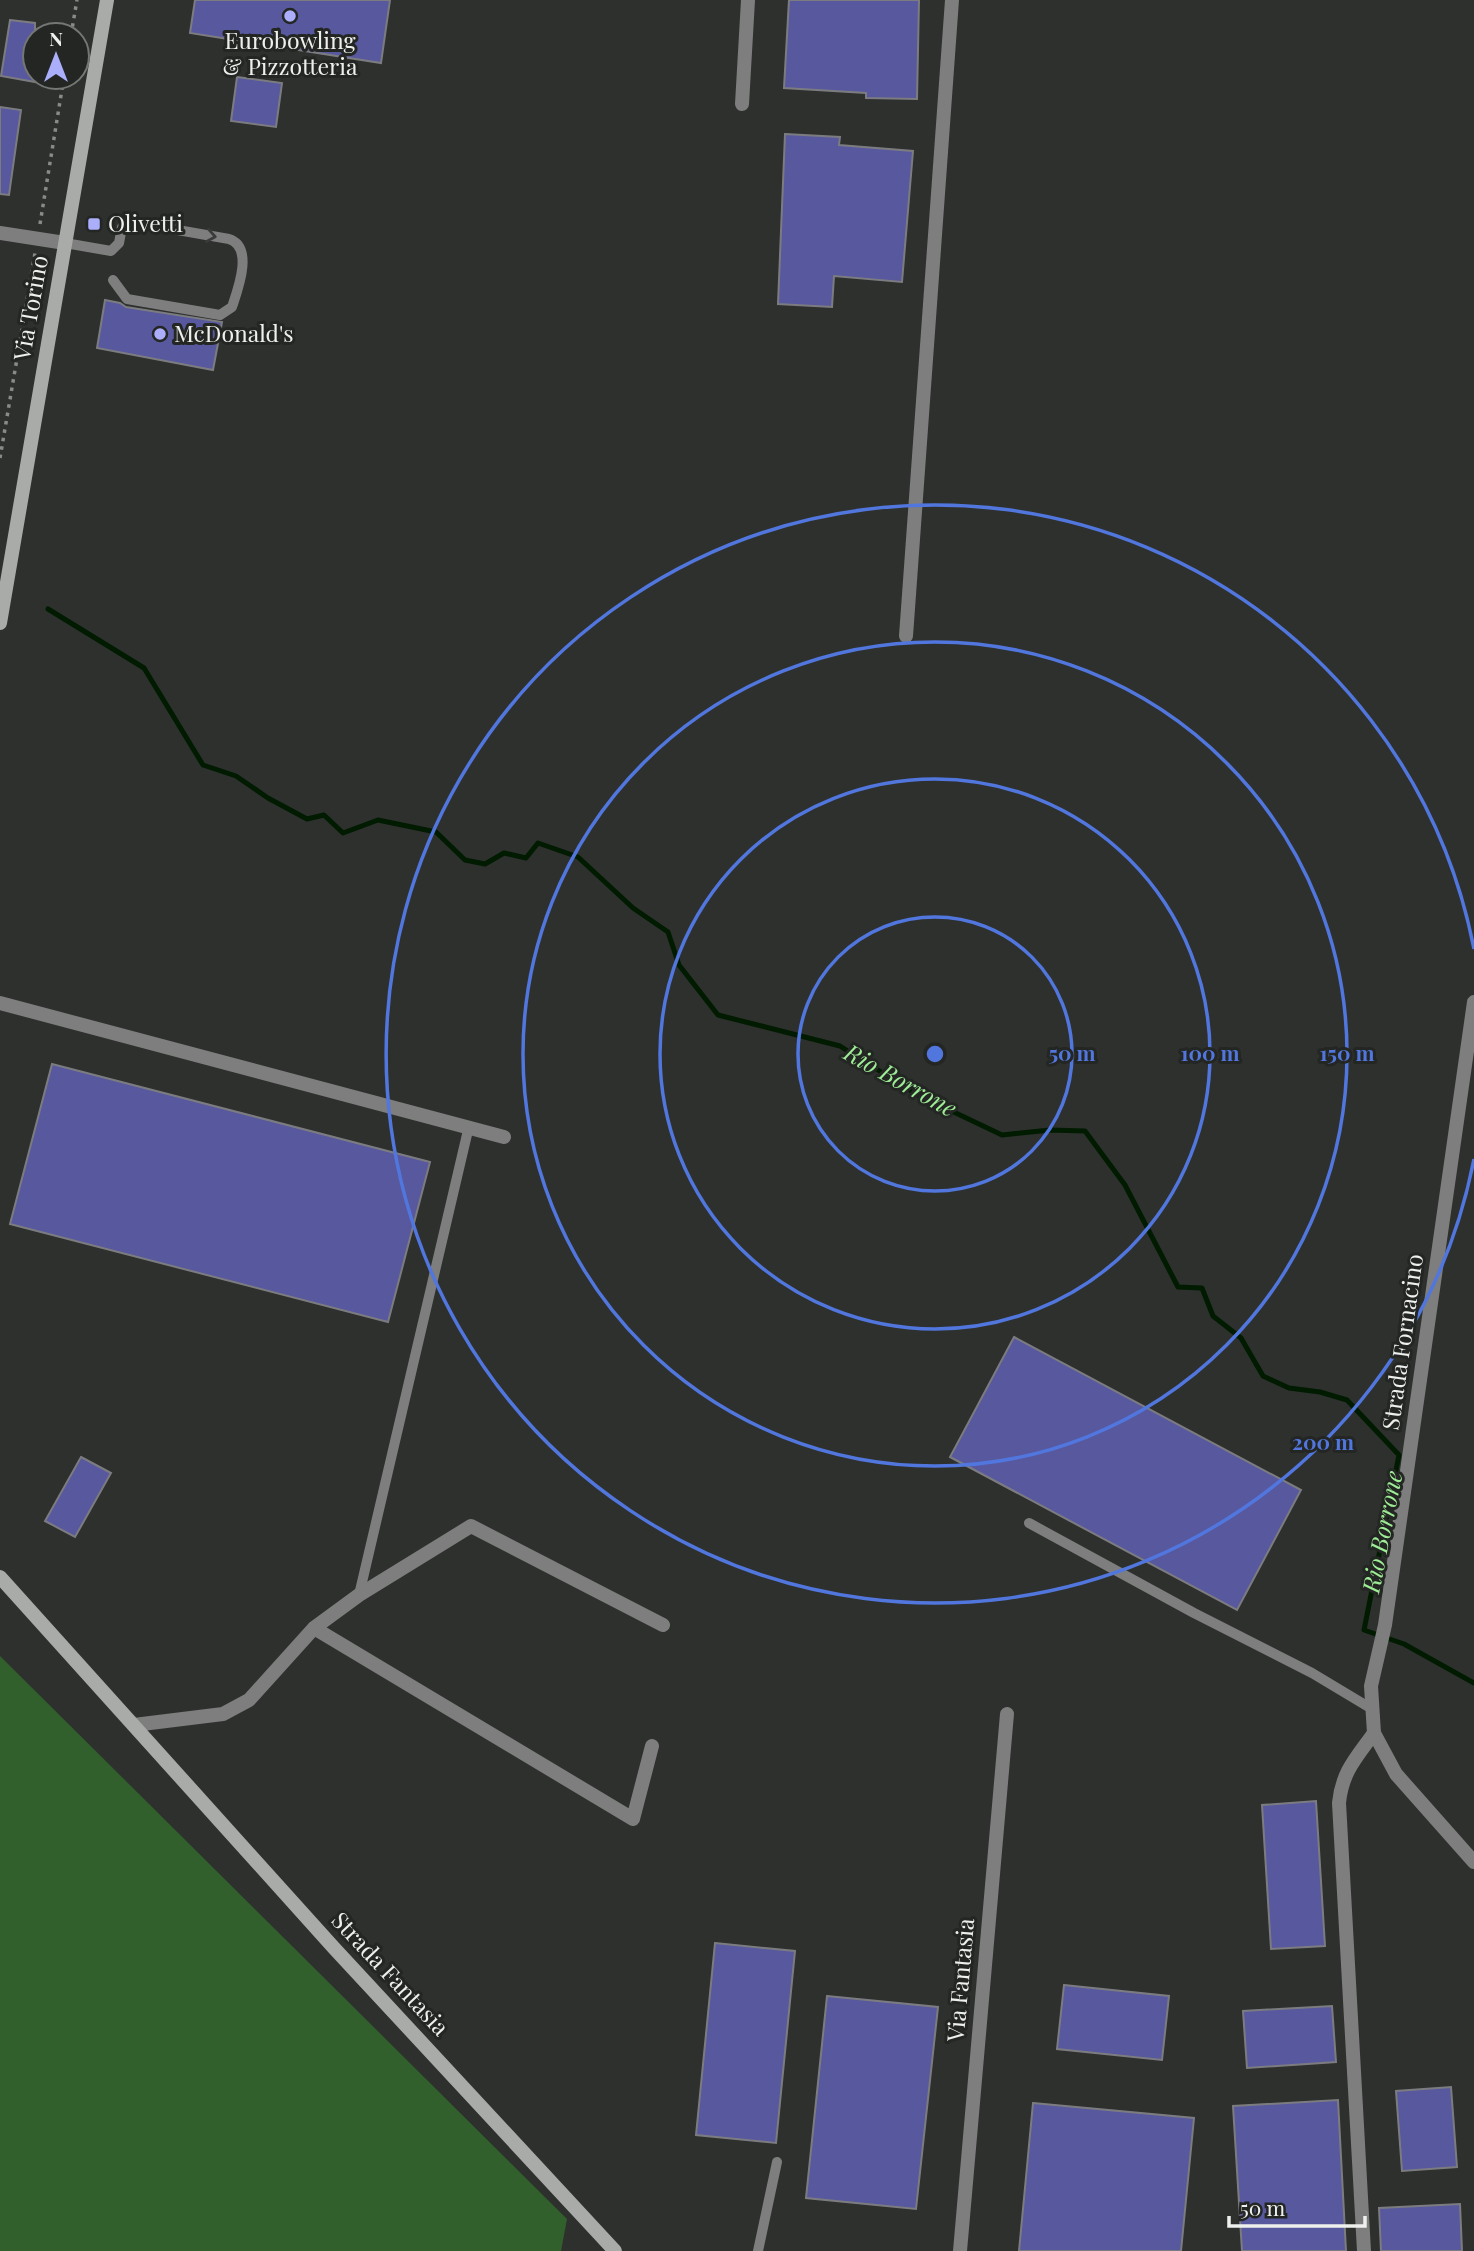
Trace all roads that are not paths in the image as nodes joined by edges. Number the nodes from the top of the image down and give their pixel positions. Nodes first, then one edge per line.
1 (107, 0) edge
2 (748, 0) edge
3 (952, 0) edge
4 (742, 104) dead end
5 (0, 233) edge
6 (65, 243) junction
7 (113, 280) dead end
8 (0, 623) edge
9 (906, 636) dead end
10 (1474, 1002) edge
11 (0, 1003) edge
12 (469, 1126) junction
13 (504, 1137) dead end
14 (1029, 1523) dead end
15 (0, 1577) edge
16 (359, 1595) junction
17 (663, 1625) dead end
18 (314, 1628) junction
19 (1372, 1709) junction
20 (1007, 1714) dead end
21 (134, 1726) junction
22 (1374, 1733) junction
23 (652, 1746) dead end
24 (1474, 1863) edge
25 (777, 2162) dead end
26 (615, 2251) edge
27 (758, 2251) edge
28 (960, 2251) edge
29 (1364, 2251) edge

1 - 6 street, Via Torino
2 - 4 street
3 - 9 street
5 - 6 street
6 -> 7 lane
6 - 8 street, Via Torino
10 - 19 street, Strada Fornacino
11 - 12 street
12 - 13 street
12 - 16 lane
14 - 19 lane
15 - 21 street, Strada Fantasia
16 - 17 street
16 - 18 street
18 - 21 street
18 - 23 street
19 - 22 street, Strada Fornacino
20 - 28 street, Via Fantasia
21 - 26 street, Strada Fantasia
22 - 24 street, Strada Fornacino
22 - 29 street
25 - 27 lane

